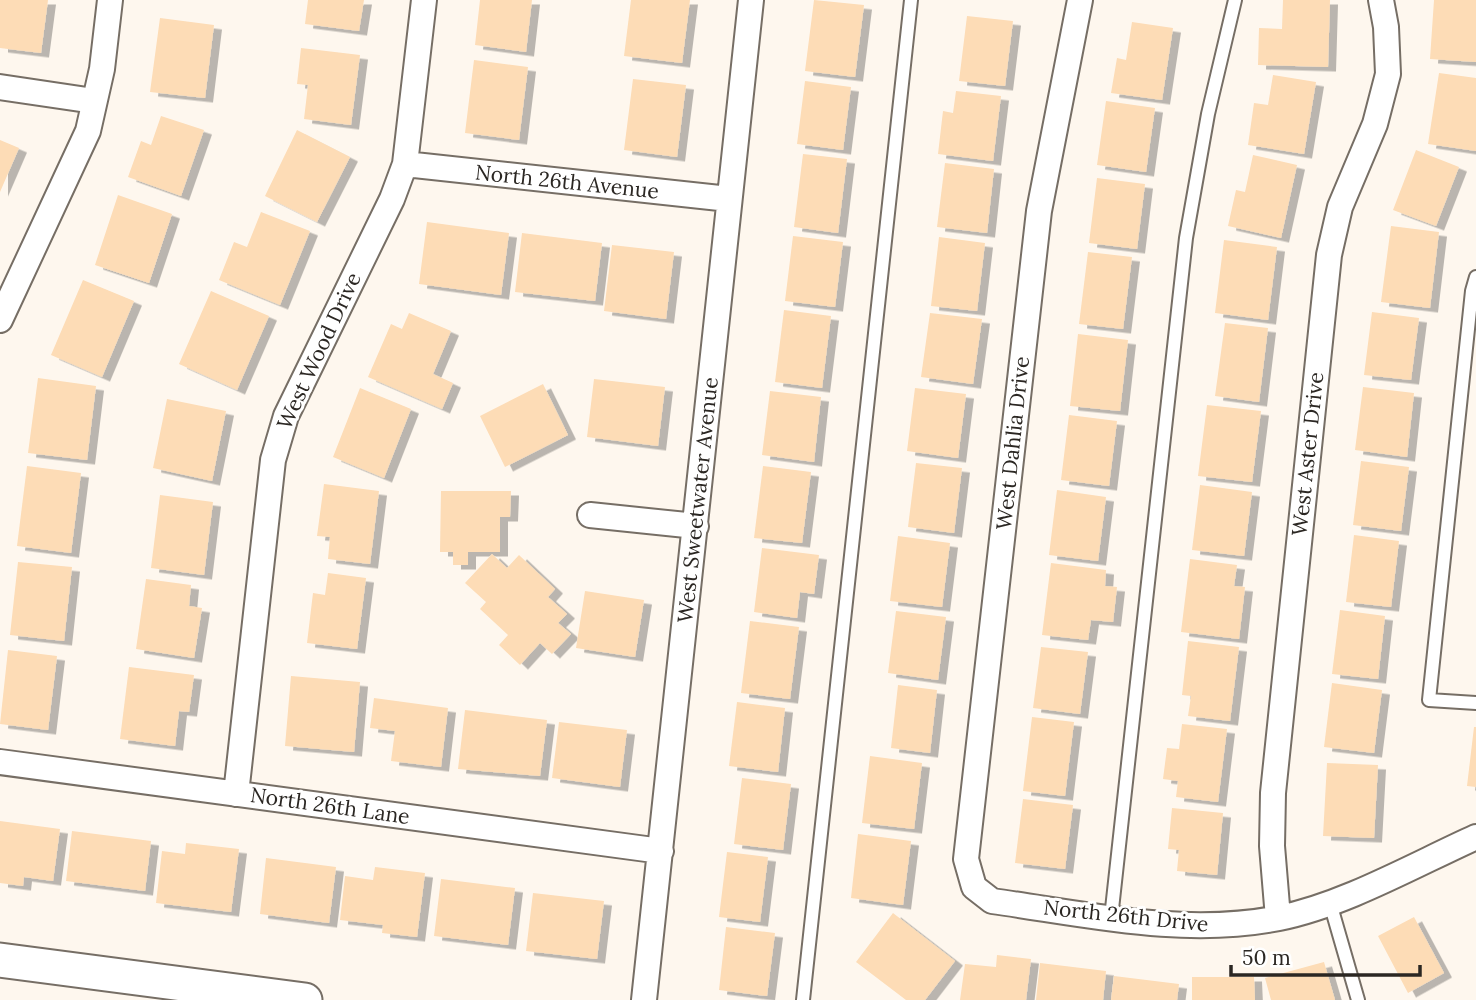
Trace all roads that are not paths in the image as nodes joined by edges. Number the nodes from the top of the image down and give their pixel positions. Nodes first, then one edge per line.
1 (110, 0) edge
2 (424, 0) edge
3 (751, 0) edge
4 (911, 0) edge
5 (1080, 0) edge
6 (1235, 0) edge
7 (1381, 0) edge
8 (0, 88) edge
9 (94, 101) junction
10 (405, 164) junction
11 (729, 199) junction
12 (1476, 277) edge
13 (0, 320) edge
14 (590, 515) dead end
15 (696, 526) junction
16 (1476, 704) edge
17 (0, 762) edge
18 (236, 794) junction
19 (1476, 837) edge
20 (661, 851) junction
21 (974, 887) joint
22 (1330, 903) junction
23 (1111, 918) junction
24 (1278, 918) junction
25 (0, 960) edge
26 (305, 1000) edge
27 (644, 1000) edge
28 (803, 1000) edge
29 (1358, 1000) edge

1 - 9 street
2 - 10 street, West Wood Drive
3 - 11 street, West Sweetwater Avenue
4 - 28 lane
5 - 21 street, West Dahlia Drive
6 - 23 lane
7 - 24 street, West Aster Drive
8 - 9 street
9 - 13 street
10 - 11 street, North 26th Avenue
10 - 18 street, West Wood Drive
11 - 15 street, West Sweetwater Avenue
12 - 16 lane
14 - 15 street
15 - 20 street, West Sweetwater Avenue
17 - 18 street, North 26th Lane
18 - 20 street, North 26th Lane
19 - 22 street, North 26th Drive
20 - 27 street, West Sweetwater Avenue
21 - 23 street, North 26th Drive
22 - 24 street, North 26th Drive
22 - 29 lane
23 - 24 street, North 26th Drive
25 - 26 main road

